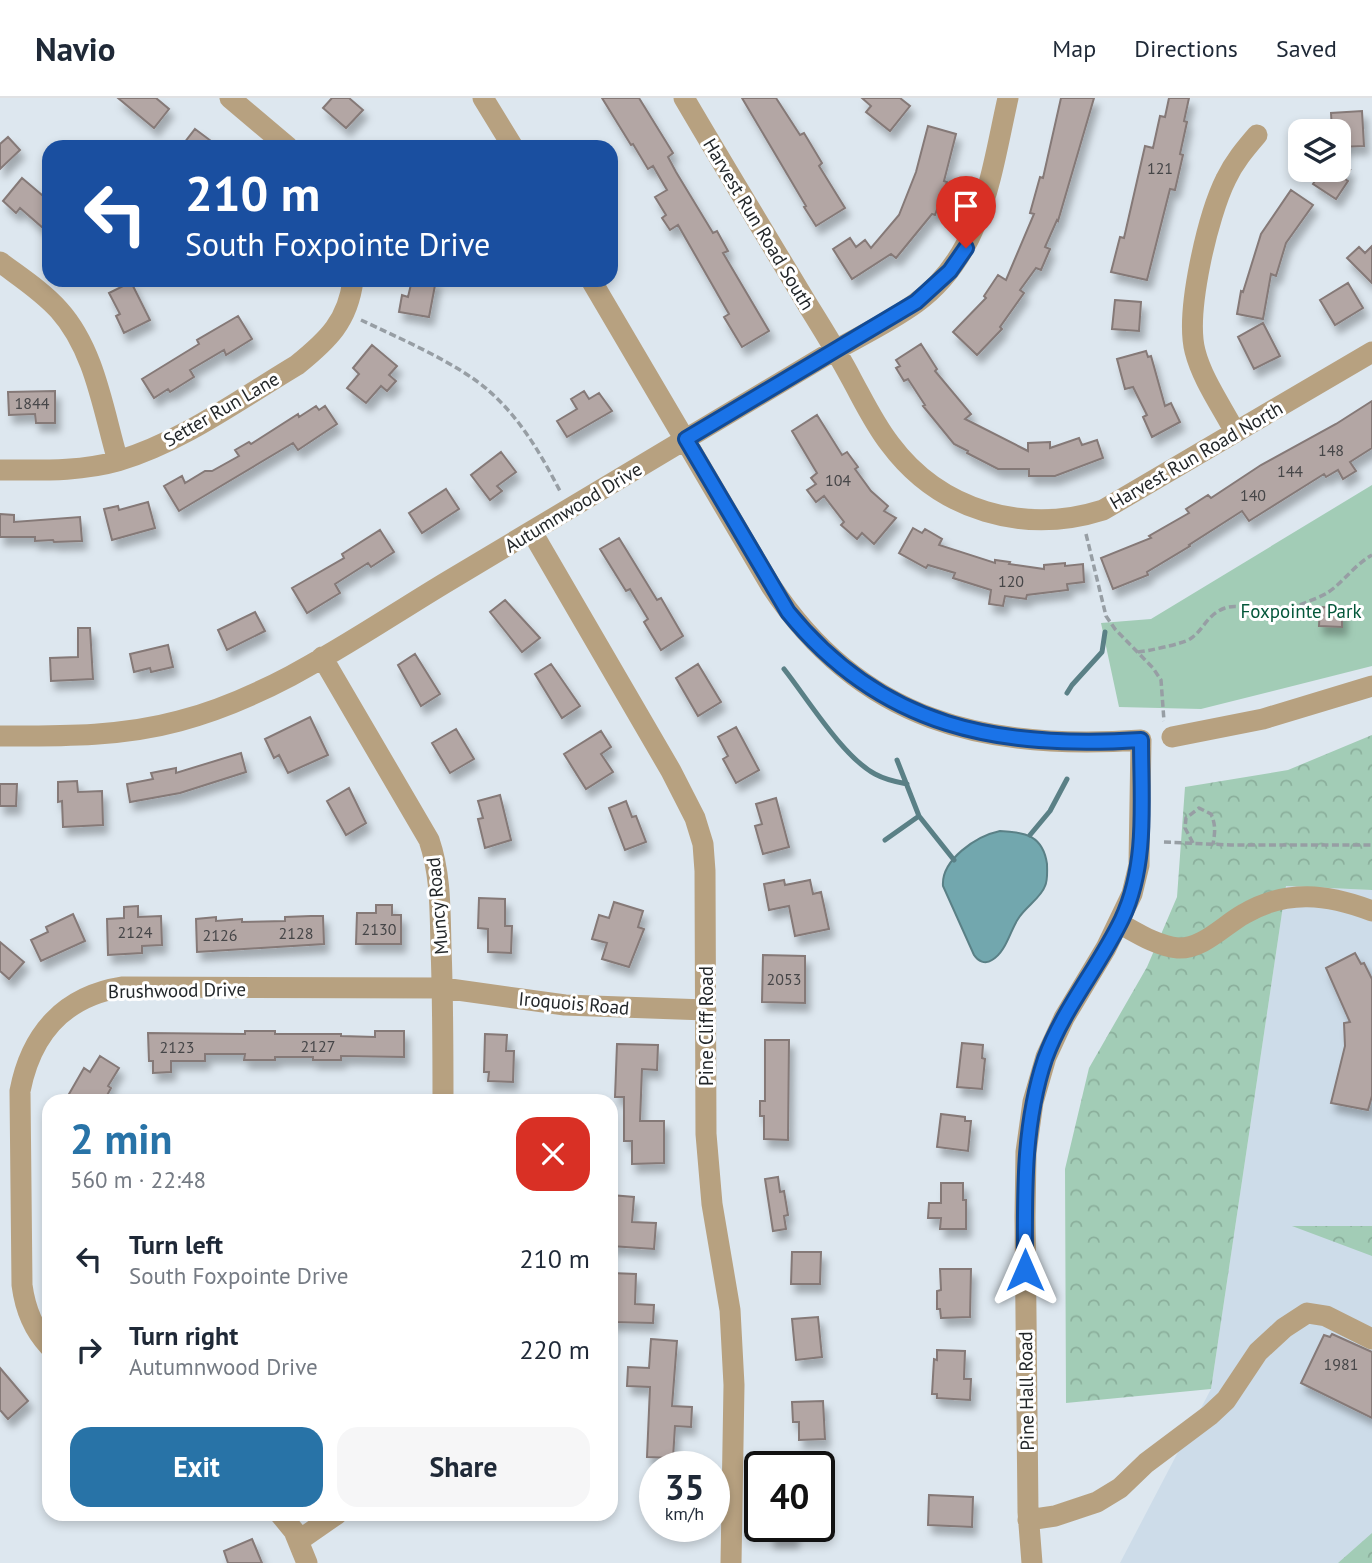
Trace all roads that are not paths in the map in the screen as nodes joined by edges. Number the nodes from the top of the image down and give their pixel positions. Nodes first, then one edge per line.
1 (230, 98) edge
2 (483, 98) edge
3 (684, 98) edge
4 (1009, 98) edge
5 (1256, 135) dead end
6 (280, 140) edge
7 (509, 140) edge
8 (0, 262) edge
9 (352, 287) edge
10 (595, 287) edge
11 (835, 350) junction
12 (1372, 352) edge
13 (1235, 432) junction
14 (686, 439) junction
15 (118, 461) junction
16 (0, 470) edge
17 (532, 532) junction
18 (322, 657) junction
19 (1372, 685) edge
20 (0, 736) edge
21 (1172, 737) dead end
22 (1372, 911) edge
23 (1119, 923) junction
24 (443, 988) junction
25 (706, 1010) junction
26 (443, 1094) edge
27 (42, 1339) edge
28 (1372, 1339) edge
29 (1028, 1520) junction
30 (285, 1521) edge
31 (327, 1521) edge
32 (298, 1541) junction
33 (307, 1563) edge
34 (731, 1563) edge
35 (1032, 1563) edge

1 - 6 street
2 - 7 street
3 - 11 street, Harvest Run Road South
4 - 11 street, Autumnwood Drive
5 - 13 street
8 - 15 street
9 - 15 street, Setter Run Lane
10 - 14 street
11 - 13 street, Harvest Run Road North
11 - 14 street, Autumnwood Drive
12 - 13 street, Harvest Run Road North
14 - 17 street, Autumnwood Drive
14 - 23 street, Pine Hall Road
15 - 16 street, Setter Run Lane
17 - 18 street, Autumnwood Drive
17 - 25 street, Pine Cliff Road
18 - 20 street, Autumnwood Drive
18 - 24 street, Muncy Road
19 - 21 street
22 - 23 street
23 - 29 street, Pine Hall Road
24 - 25 street, Iroquois Road
24 - 26 street, Muncy Road
24 - 27 street, Brushwood Drive
25 - 34 street, Pine Cliff Road
28 - 29 street
29 - 35 street, Pine Hall Road
30 - 32 street
31 - 32 street
32 - 33 street

